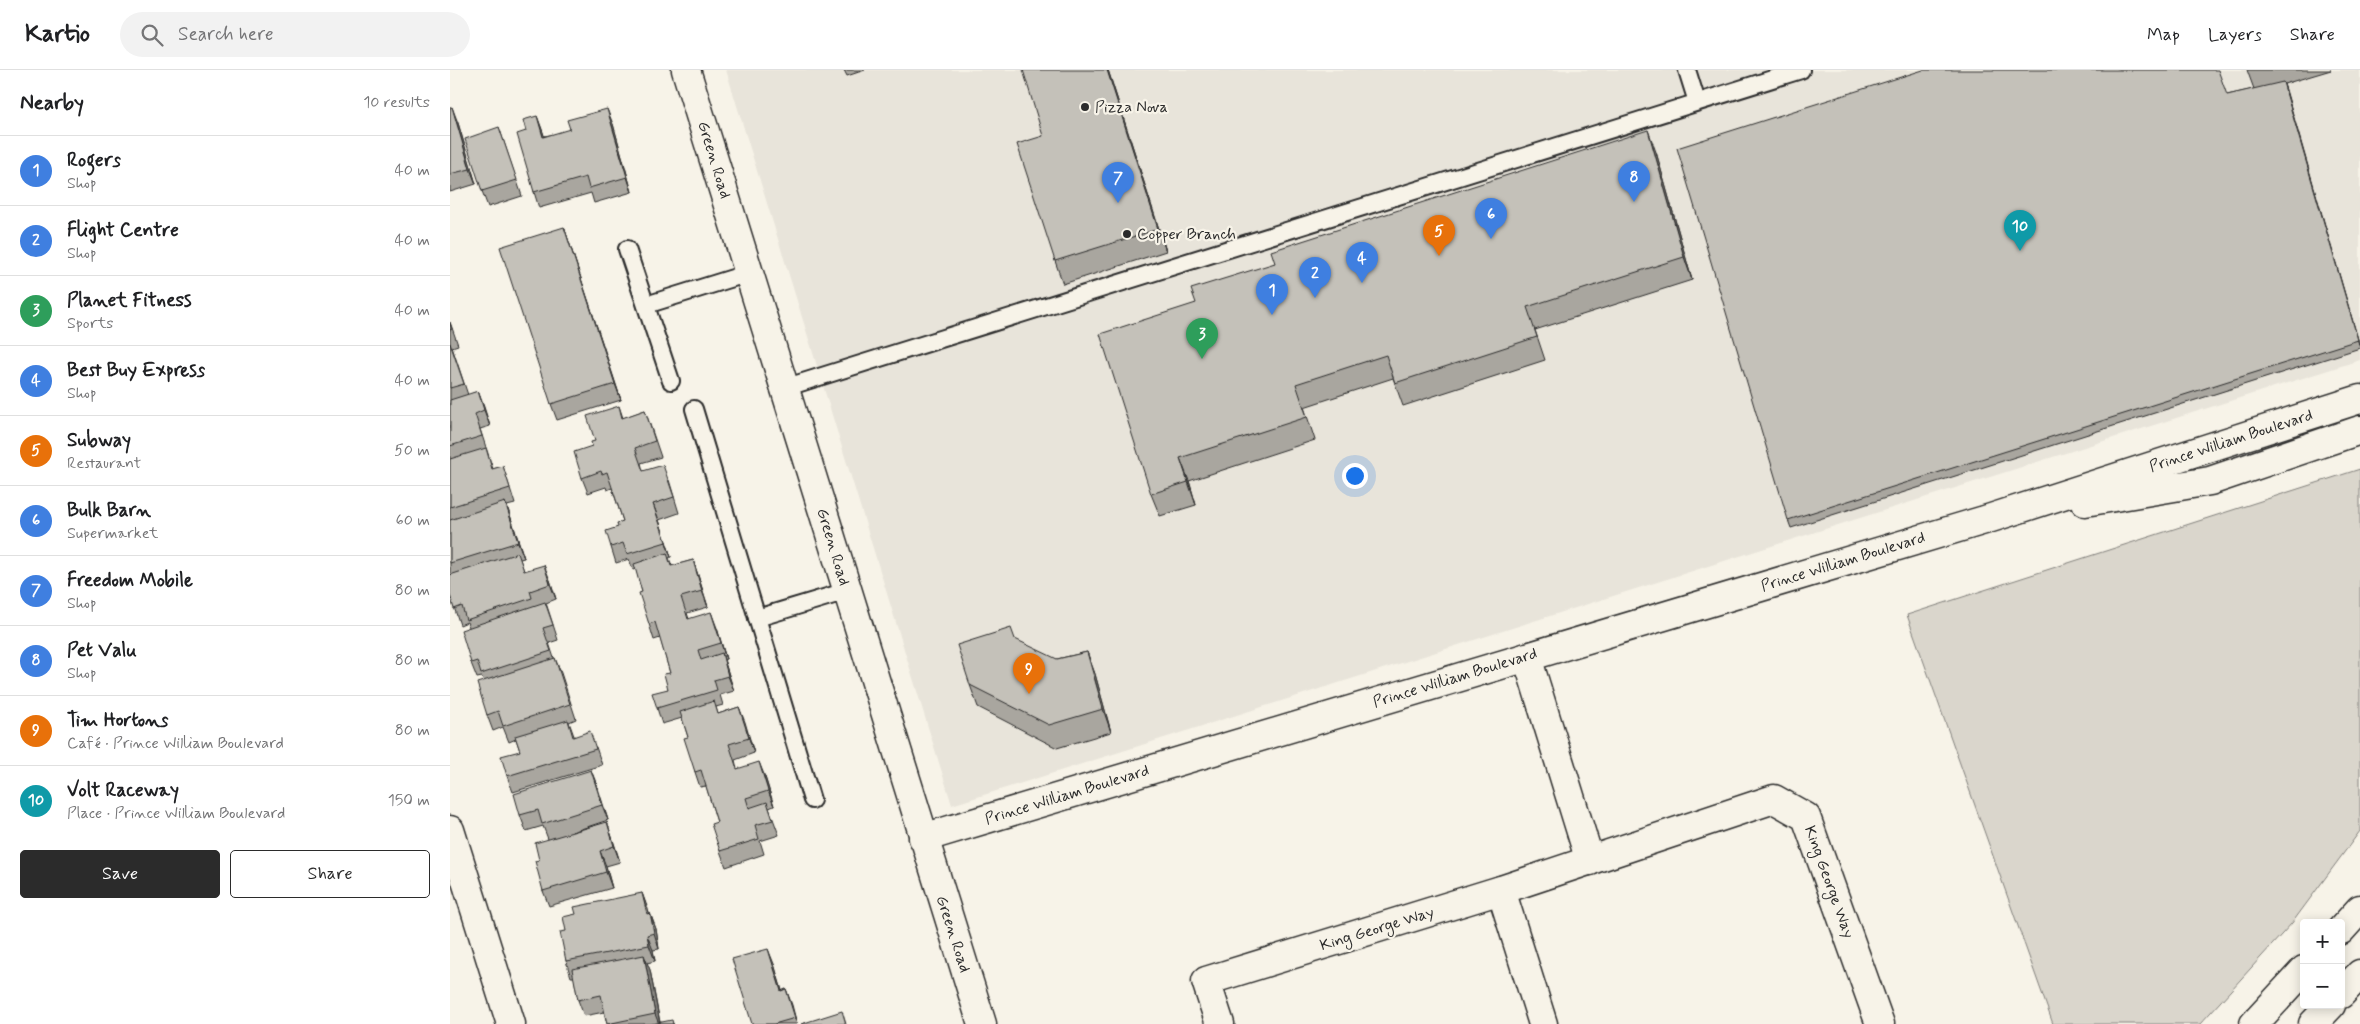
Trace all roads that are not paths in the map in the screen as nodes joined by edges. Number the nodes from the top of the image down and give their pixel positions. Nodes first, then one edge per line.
1 (686, 70) edge
2 (1687, 70) edge
3 (1801, 70) edge
4 (1697, 102) junction
5 (627, 249) dead end
6 (749, 273) junction
7 (646, 305) junction
8 (671, 381) dead end
9 (784, 388) junction
10 (2360, 399) edge
11 (694, 409) dead end
12 (2360, 430) edge
13 (1988, 519) junction
14 (847, 591) junction
15 (757, 618) junction
16 (1527, 657) junction
17 (812, 800) dead end
18 (450, 830) edge
19 (923, 838) junction
20 (1590, 860) junction
21 (1501, 890) junction
22 (2360, 909) edge
23 (2345, 926) edge
24 (2300, 974) edge
25 (2360, 974) edge
26 (2345, 990) edge
27 (2327, 1009) edge
28 (511, 1024) edge
29 (982, 1024) edge
30 (1220, 1024) edge
31 (1544, 1024) edge
32 (1880, 1024) edge
33 (2254, 1024) edge
34 (2314, 1024) edge

1 - 6 street, Green Road
2 - 4 lane
3 - 4 lane
4 - 9 lane
5 - 7 lane
6 - 7 lane
6 - 9 street, Green Road
7 - 8 lane
9 - 14 street, Green Road
10 - 13 street, Prince William Boulevard
11 - 15 lane
12 - 13 street, Prince William Boulevard
13 - 16 street, Prince William Boulevard
14 - 15 lane
14 - 19 street, Green Road
15 - 17 lane
16 - 19 street, Prince William Boulevard
16 - 20 street
18 - 28 street
19 - 29 street, Green Road
20 - 21 street, King George Way
20 - 32 street, King George Way
21 - 30 street, King George Way
21 - 31 street
22 - 23 street
24 - 33 street
25 - 26 street
27 - 34 street

